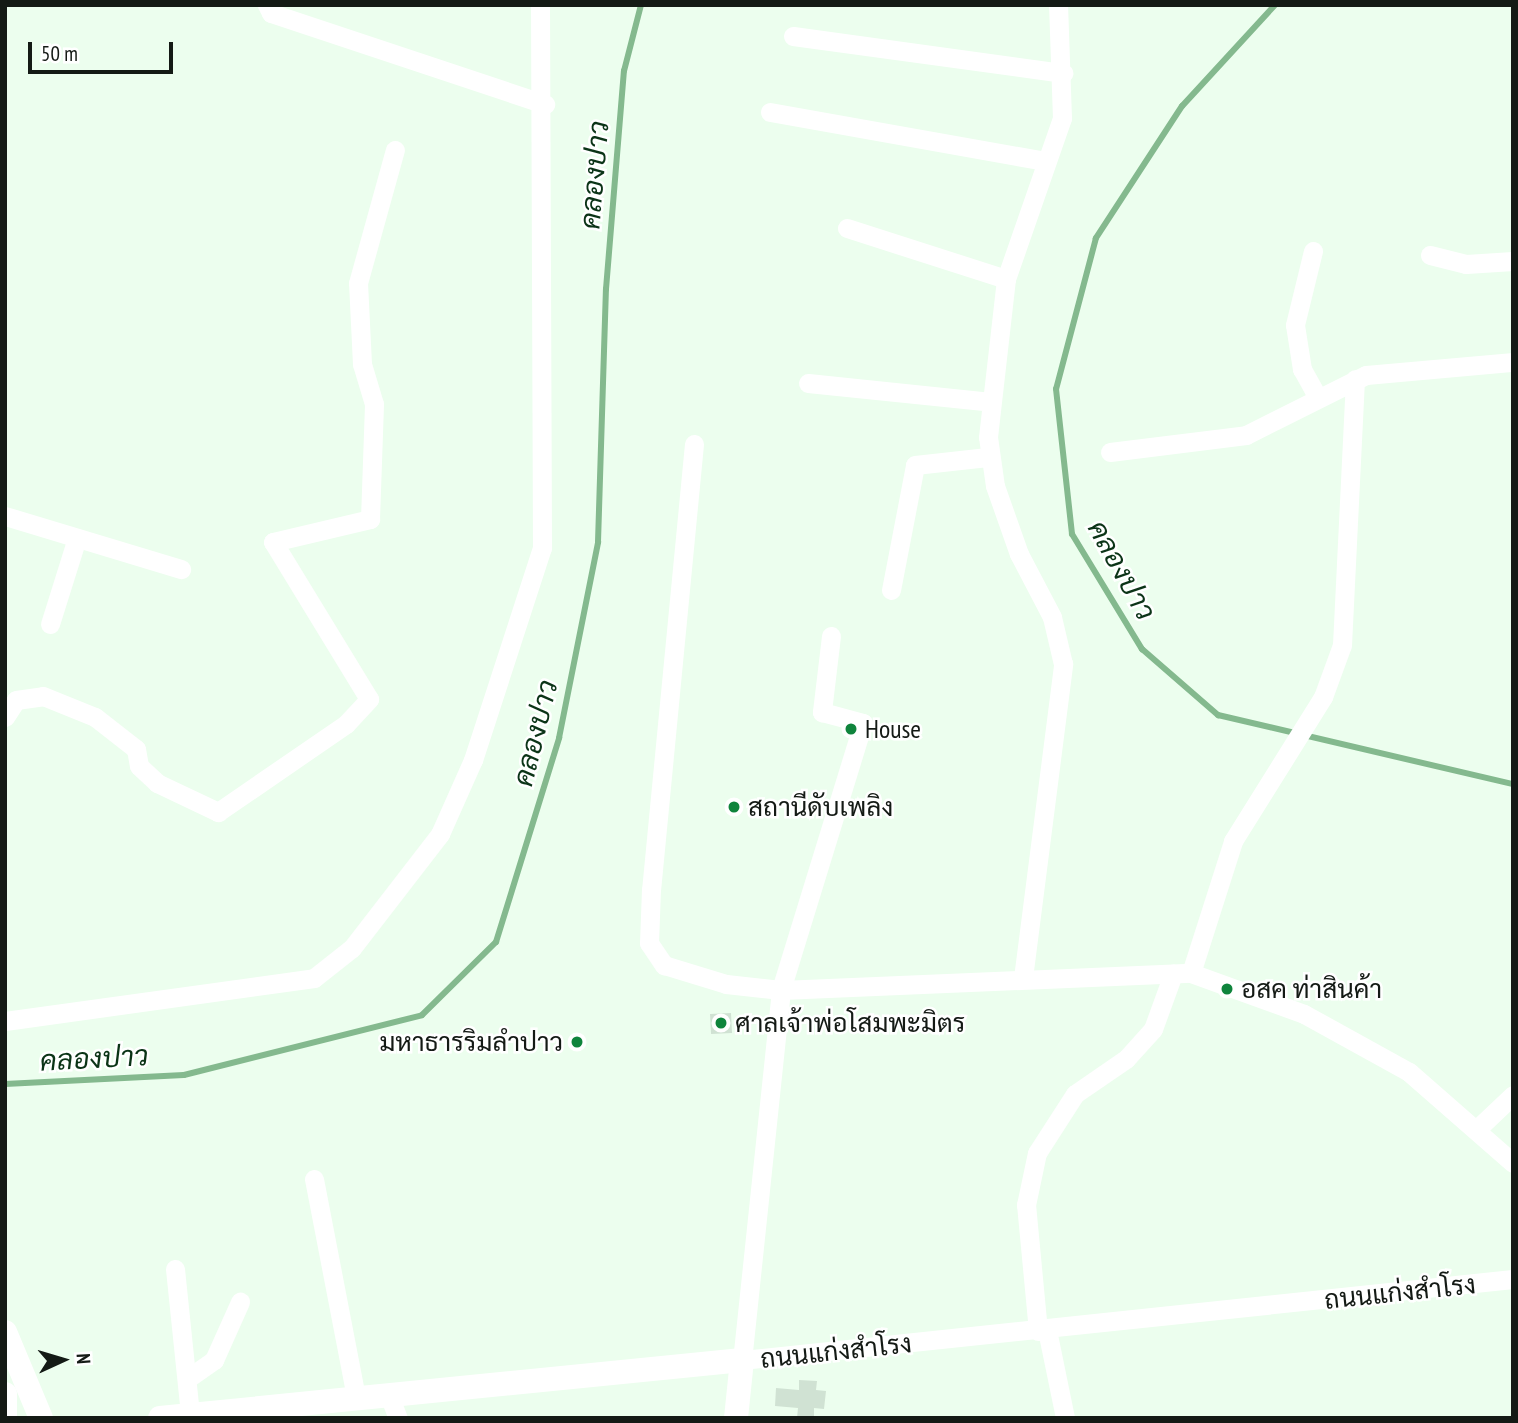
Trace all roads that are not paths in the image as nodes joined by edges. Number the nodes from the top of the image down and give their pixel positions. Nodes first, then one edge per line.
1 (267, 5) edge
2 (540, 5) edge
3 (1058, 5) edge
4 (793, 36) dead end
5 (1063, 73) junction
6 (545, 104) junction
7 (770, 112) dead end
8 (395, 150) dead end
9 (1045, 161) junction
10 (847, 228) dead end
11 (1313, 251) dead end
12 (1430, 255) dead end
13 (1513, 261) edge
14 (1006, 279) junction
15 (1513, 362) edge
16 (1355, 379) junction
17 (808, 383) dead end
18 (1318, 398) junction
19 (991, 402) junction
20 (694, 444) dead end
21 (1110, 452) dead end
22 (988, 457) junction
23 (5, 516) edge
24 (77, 538) junction
25 (181, 569) dead end
26 (891, 590) dead end
27 (50, 624) dead end
28 (831, 636) dead end
29 (5, 717) edge
30 (1182, 973) junction
31 (1023, 978) junction
32 (781, 990) junction
33 (5, 1021) edge
34 (1513, 1095) edge
35 (1476, 1130) junction
36 (1513, 1163) edge
37 (314, 1179) dead end
38 (175, 1269) dead end
39 (1513, 1279) edge
40 (240, 1302) dead end
41 (1042, 1330) junction
42 (5, 1332) edge
43 (742, 1360) junction
44 (187, 1379) junction
45 (5, 1394) edge
46 (389, 1395) junction
47 (356, 1398) junction
48 (5, 1415) edge
49 (176, 1417) edge
50 (41, 1418) edge
51 (398, 1418) edge
52 (736, 1418) edge
53 (1065, 1418) edge

1 - 6 street
2 - 6 street
3 - 5 street
4 - 5 street
5 - 9 street
6 - 33 street
7 - 9 street
8 - 29 street
9 - 14 street
10 - 14 street
11 - 18 street
12 - 13 street
14 - 19 street
15 - 16 street
16 - 18 street
16 - 30 street
17 - 19 street
18 - 21 street
19 - 22 street
20 - 32 street
22 - 26 street
22 - 31 street
23 - 24 street
24 - 25 street
24 - 27 street
28 - 32 street
30 - 31 street
30 - 35 street
30 - 41 street
31 - 32 street
32 - 43 street
34 - 35 street
35 - 36 street
37 - 47 street
38 - 44 street
39 - 41 street, ถนนแก่งสำโรง
40 - 44 street
41 - 43 street, ถนนแก่งสำโรง
41 - 53 street
42 - 50 main road
43 - 46 main road, ถนนแก่งสำโรง
43 - 52 main road
44 - 49 street
45 - 48 main road
46 - 47 main road, ถนนแก่งสำโรง
46 - 51 street
47 - 49 main road, ถนนแก่งสำโรง

